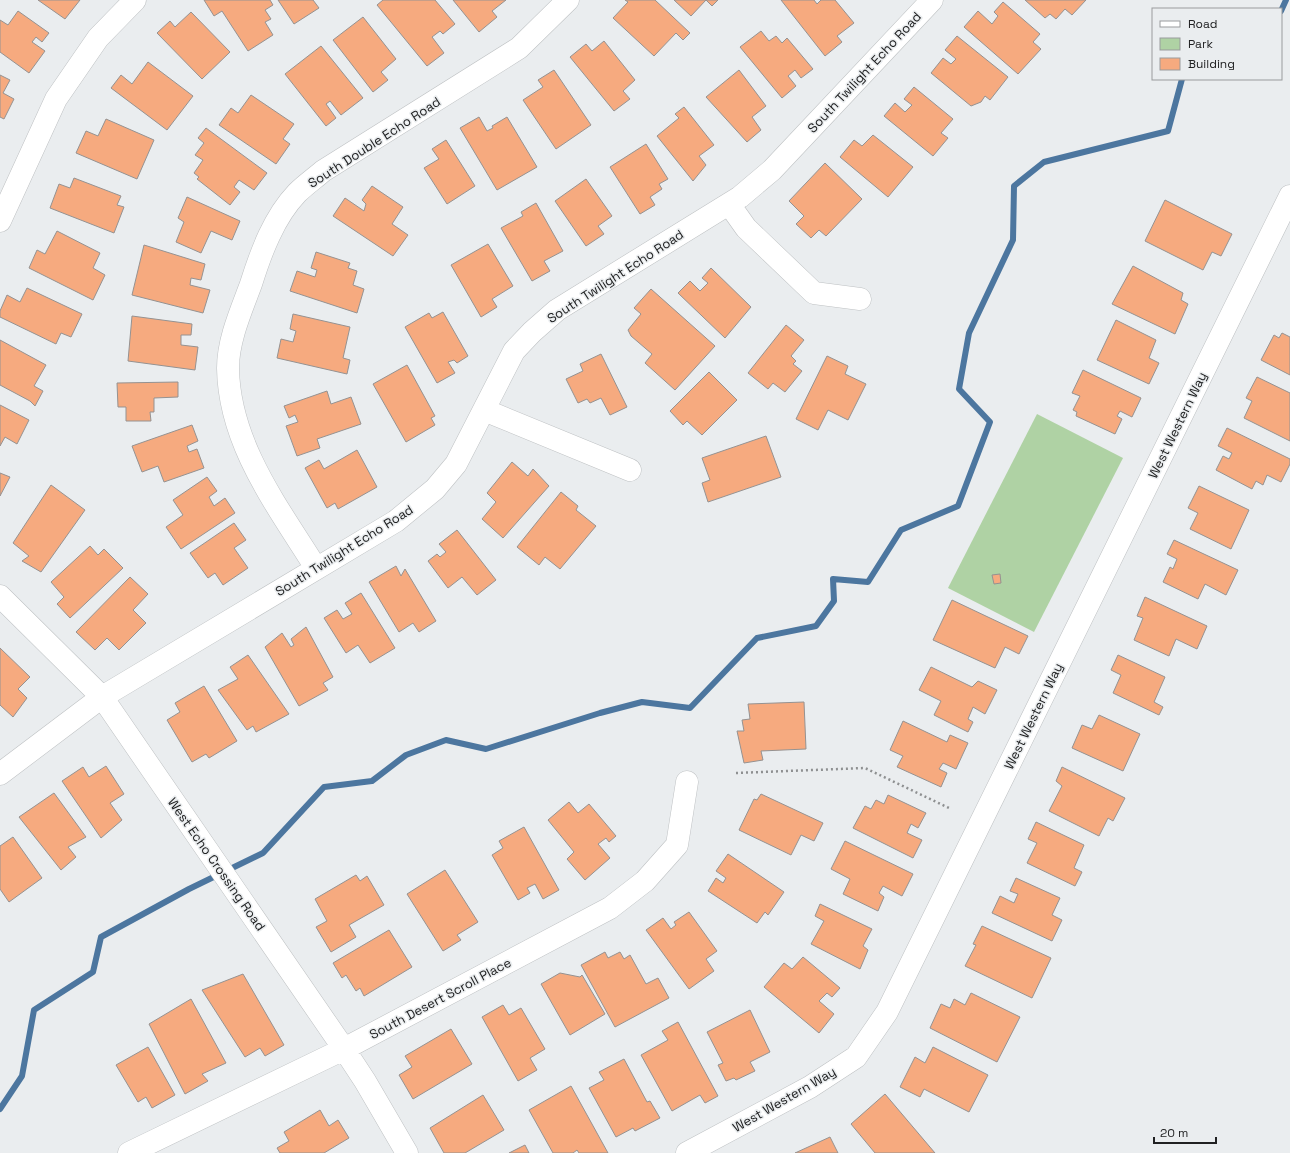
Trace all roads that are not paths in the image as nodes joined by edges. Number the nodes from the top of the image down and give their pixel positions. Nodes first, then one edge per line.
1 (135, 0) edge
2 (568, 0) edge
3 (932, 0) edge
4 (1290, 196) edge
5 (729, 204) junction
6 (0, 221) edge
7 (860, 299) dead end
8 (484, 410) junction
9 (630, 470) dead end
10 (316, 568) junction
11 (0, 596) edge
12 (102, 697) junction
13 (0, 774) edge
14 (687, 782) dead end
15 (344, 1049) junction
16 (129, 1153) edge
17 (407, 1153) edge
18 (687, 1153) edge

1 - 6 street
2 - 10 street, South Double Echo Road
3 - 5 street, South Twilight Echo Road
4 - 18 street, West Western Way
5 - 7 street
5 - 8 street, South Twilight Echo Road
8 - 9 street
8 - 10 street, South Twilight Echo Road
10 - 12 street, South Twilight Echo Road
11 - 12 street, West Echo Crossing Road
12 - 13 street, South Twilight Echo Road
12 - 15 street, West Echo Crossing Road
14 - 15 street, South Desert Scroll Place
15 - 16 street, South Desert Scroll Place
15 - 17 street, West Echo Crossing Road

